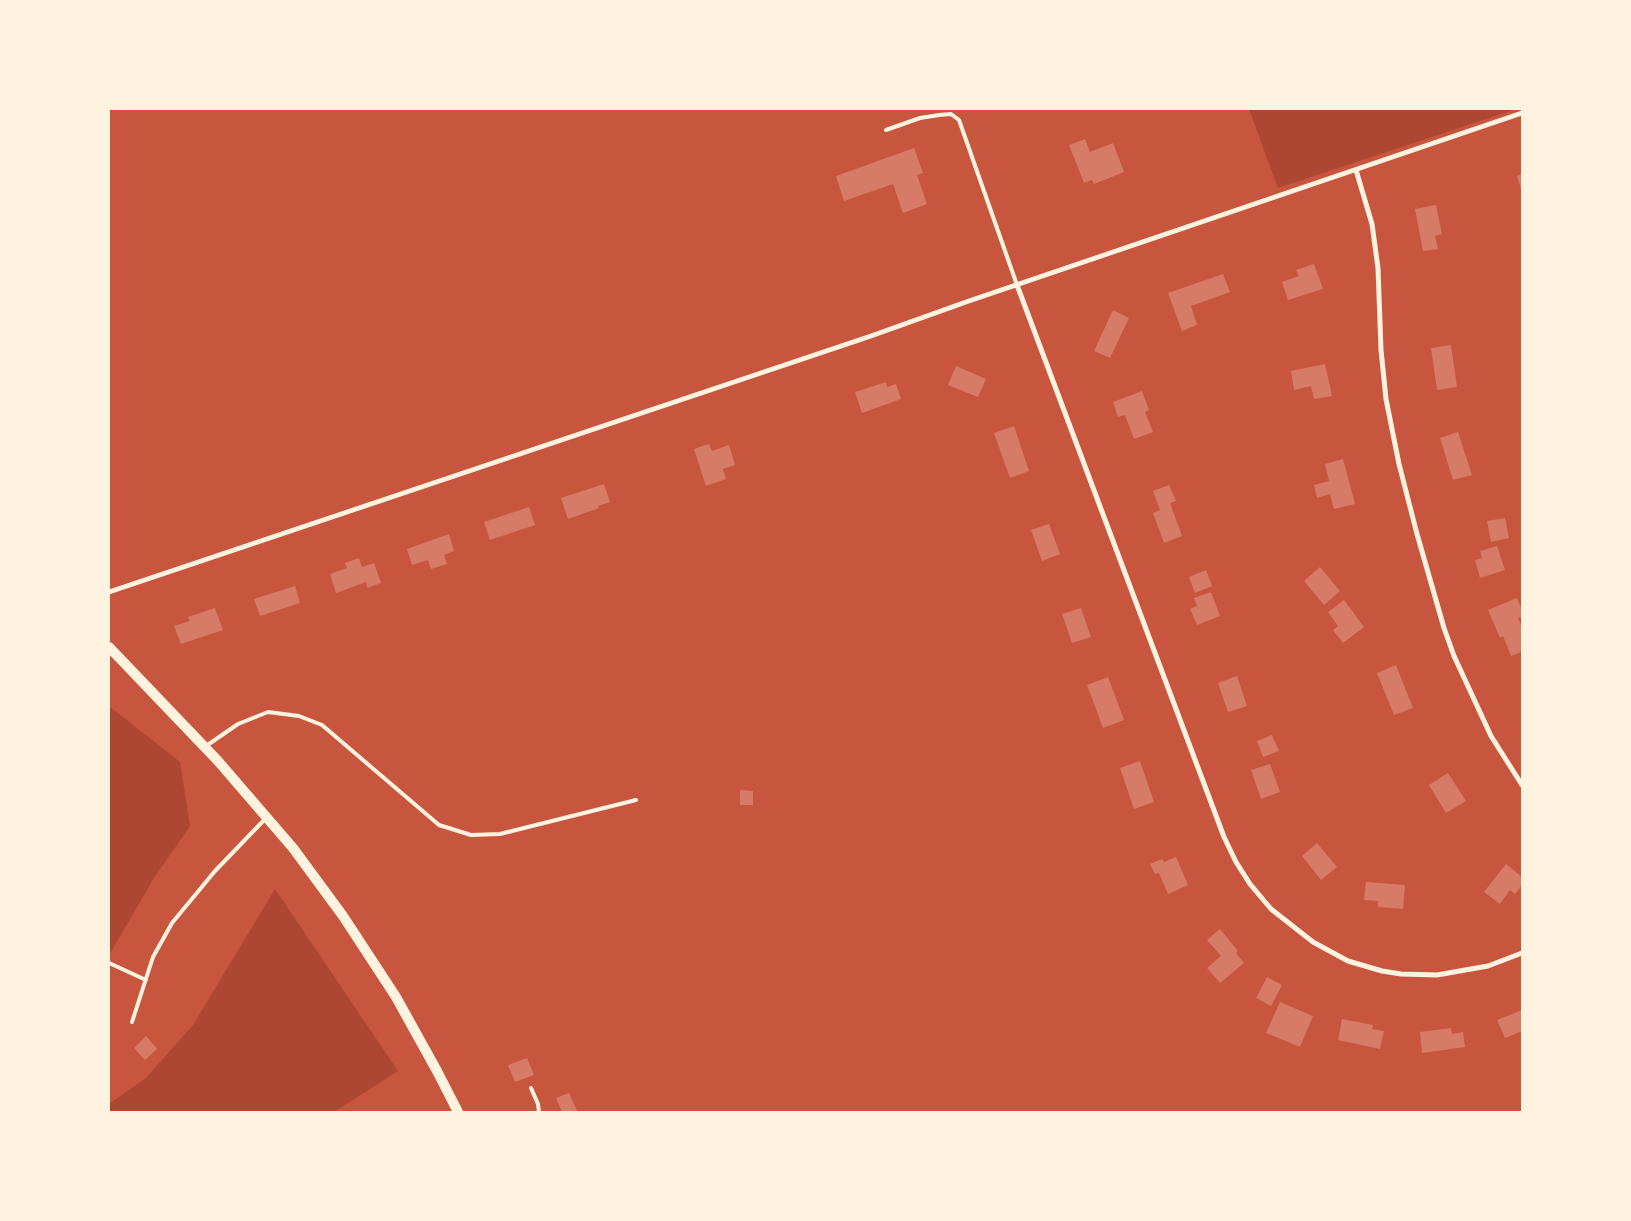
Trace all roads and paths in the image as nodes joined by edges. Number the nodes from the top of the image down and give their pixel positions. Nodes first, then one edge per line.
1 (1522, 113) edge
2 (886, 130) dead end
3 (1356, 170) junction
4 (1017, 284) junction
5 (109, 592) edge
6 (109, 647) edge
7 (205, 747) junction
8 (1522, 785) edge
9 (636, 800) dead end
10 (266, 818) junction
11 (1522, 953) edge
12 (109, 964) edge
13 (146, 980) junction
14 (132, 1022) dead end
15 (532, 1088) dead end
16 (458, 1112) edge
17 (539, 1112) edge

1 - 3 street
2 - 4 lane
3 - 4 street
3 - 8 street
4 - 5 street
4 - 11 street
6 - 7 main road
7 - 9 lane
7 - 10 main road
10 - 13 lane
10 - 16 main road
12 - 13 lane
13 - 14 lane
15 - 17 lane

